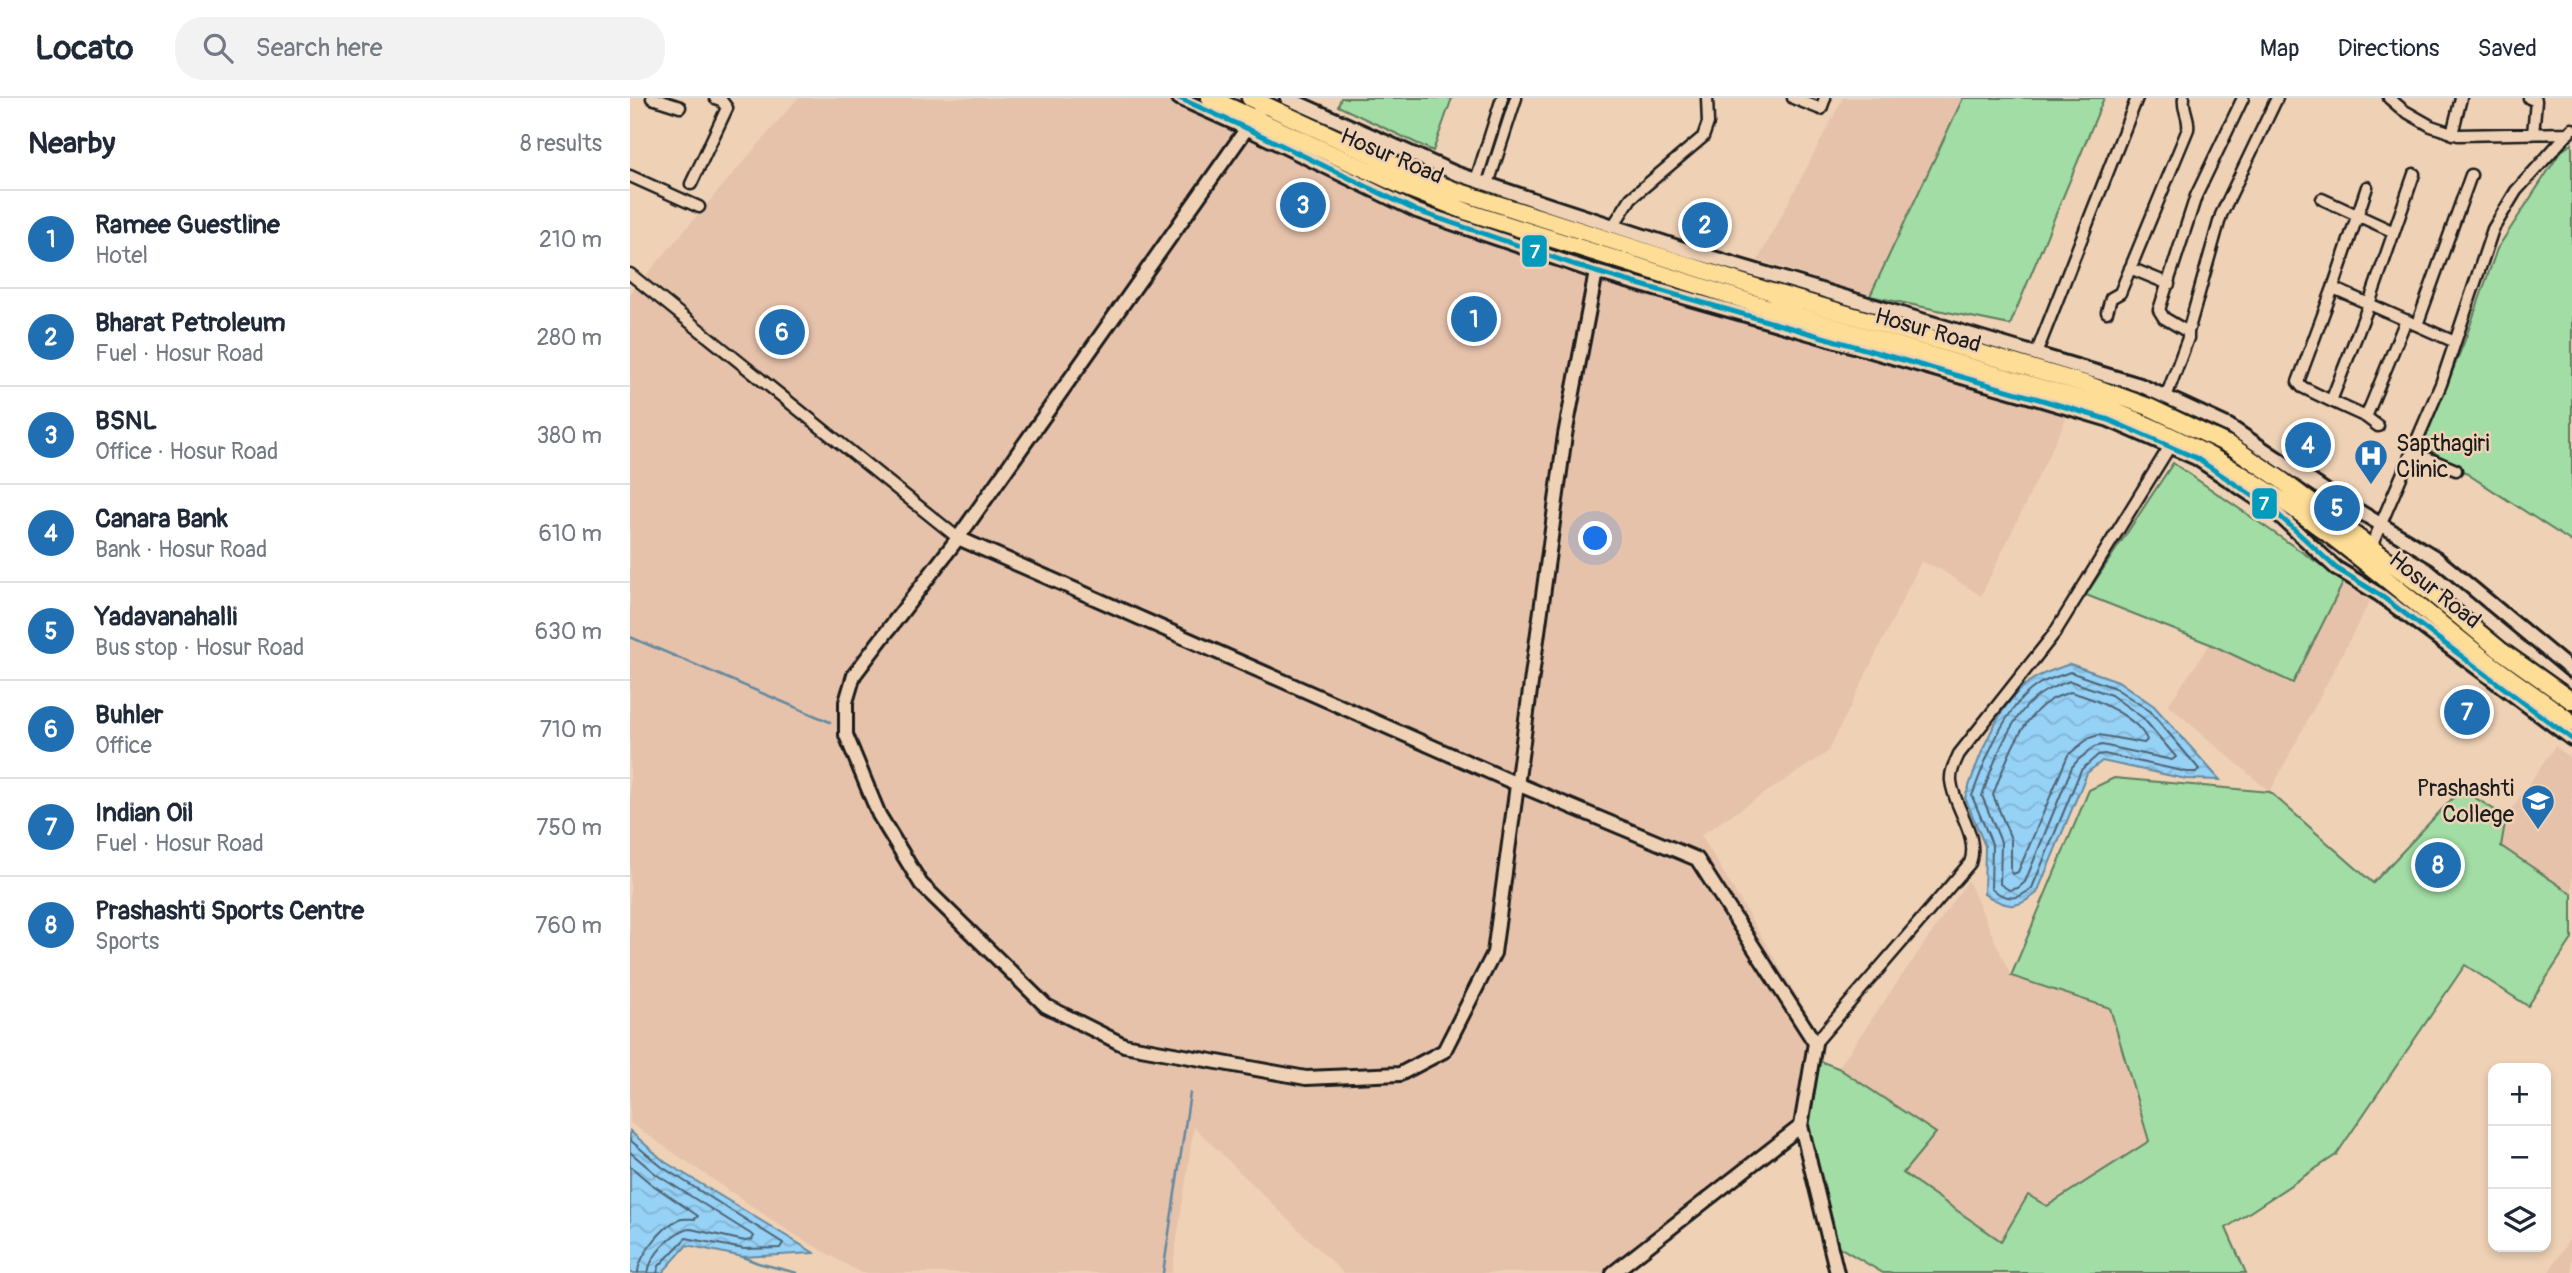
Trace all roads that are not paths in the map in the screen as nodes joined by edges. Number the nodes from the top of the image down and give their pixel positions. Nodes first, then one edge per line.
1 (652, 98) edge
2 (715, 98) edge
3 (1179, 98) edge
4 (1210, 98) edge
5 (1287, 98) edge
6 (1502, 98) edge
7 (1516, 98) edge
8 (1707, 98) edge
9 (1793, 98) edge
10 (1825, 98) edge
11 (2137, 98) edge
12 (2183, 98) edge
13 (2242, 98) edge
14 (2277, 98) edge
15 (2389, 98) edge
16 (2461, 98) edge
17 (2529, 98) edge
18 (1260, 100) edge
19 (680, 107) dead end
20 (1251, 124) junction
21 (2571, 131) edge
22 (2452, 134) junction
23 (2533, 134) junction
24 (2414, 174) dead end
25 (2471, 175) dead end
26 (630, 176) edge
27 (1482, 182) junction
28 (691, 184) dead end
29 (2367, 187) dead end
30 (2322, 199) dead end
31 (699, 207) dead end
32 (2357, 216) junction
33 (1613, 226) junction
34 (2394, 232) junction
35 (2130, 268) junction
36 (1596, 272) junction
37 (630, 274) edge
38 (2169, 284) junction
39 (2333, 288) junction
40 (2369, 304) junction
41 (2107, 312) dead end
42 (2406, 320) junction
43 (2417, 325) junction
44 (2188, 332) junction
45 (2455, 342) junction
46 (2036, 354) junction
47 (2166, 397) junction
48 (2064, 400) junction
49 (2331, 401) junction
50 (2366, 417) junction
51 (2378, 426) dead end
52 (2170, 446) junction
53 (2413, 452) junction
54 (2456, 470) dead end
55 (2382, 526) junction
56 (958, 538) junction
57 (2371, 547) junction
58 (2481, 663) junction
59 (2572, 671) edge
60 (2572, 701) edge
61 (2572, 723) edge
62 (2572, 739) edge
63 (1517, 784) junction
64 (1815, 1043) junction
65 (1801, 1126) junction
66 (1613, 1273) edge
67 (1837, 1273) edge

1 - 19 street
2 - 28 street
3 - 20 street
4 - 20 highway, Hosur Road
5 - 27 street
6 - 27 street
7 - 27 street
8 - 33 street
9 - 10 street
11 - 46 street
12 - 35 street
13 - 38 street
14 - 44 street
15 - 22 street
16 - 22 street
17 - 23 street
18 - 20 street
18 - 57 highway, Hosur Road
20 - 36 street
20 - 48 highway, Hosur Road
20 - 56 street
21 - 23 street
21 - 45 street
22 - 23 street
24 - 34 street
25 - 43 street
26 - 31 street
27 - 33 street
29 - 32 street
30 - 32 street
32 - 34 street
32 - 39 street
33 - 46 street
34 - 40 street
35 - 38 street
35 - 41 street
36 - 48 street
36 - 63 street
37 - 56 street
38 - 44 street
39 - 40 street
39 - 49 street
40 - 42 street
40 - 49 street
42 - 43 street
42 - 50 street
43 - 45 street
44 - 47 street
45 - 53 street
46 - 47 street
47 - 55 street
48 - 52 street
48 - 58 highway, Hosur Road
49 - 50 street
50 - 51 street
52 - 58 street
52 - 64 street
53 - 54 street
53 - 55 street
55 - 57 street
55 - 59 street
56 - 63 street
56 - 63 street
57 - 60 highway, Hosur Road
58 - 61 highway, Hosur Road
58 - 62 street
63 - 64 street
64 - 65 street
65 - 66 street
65 - 67 street

